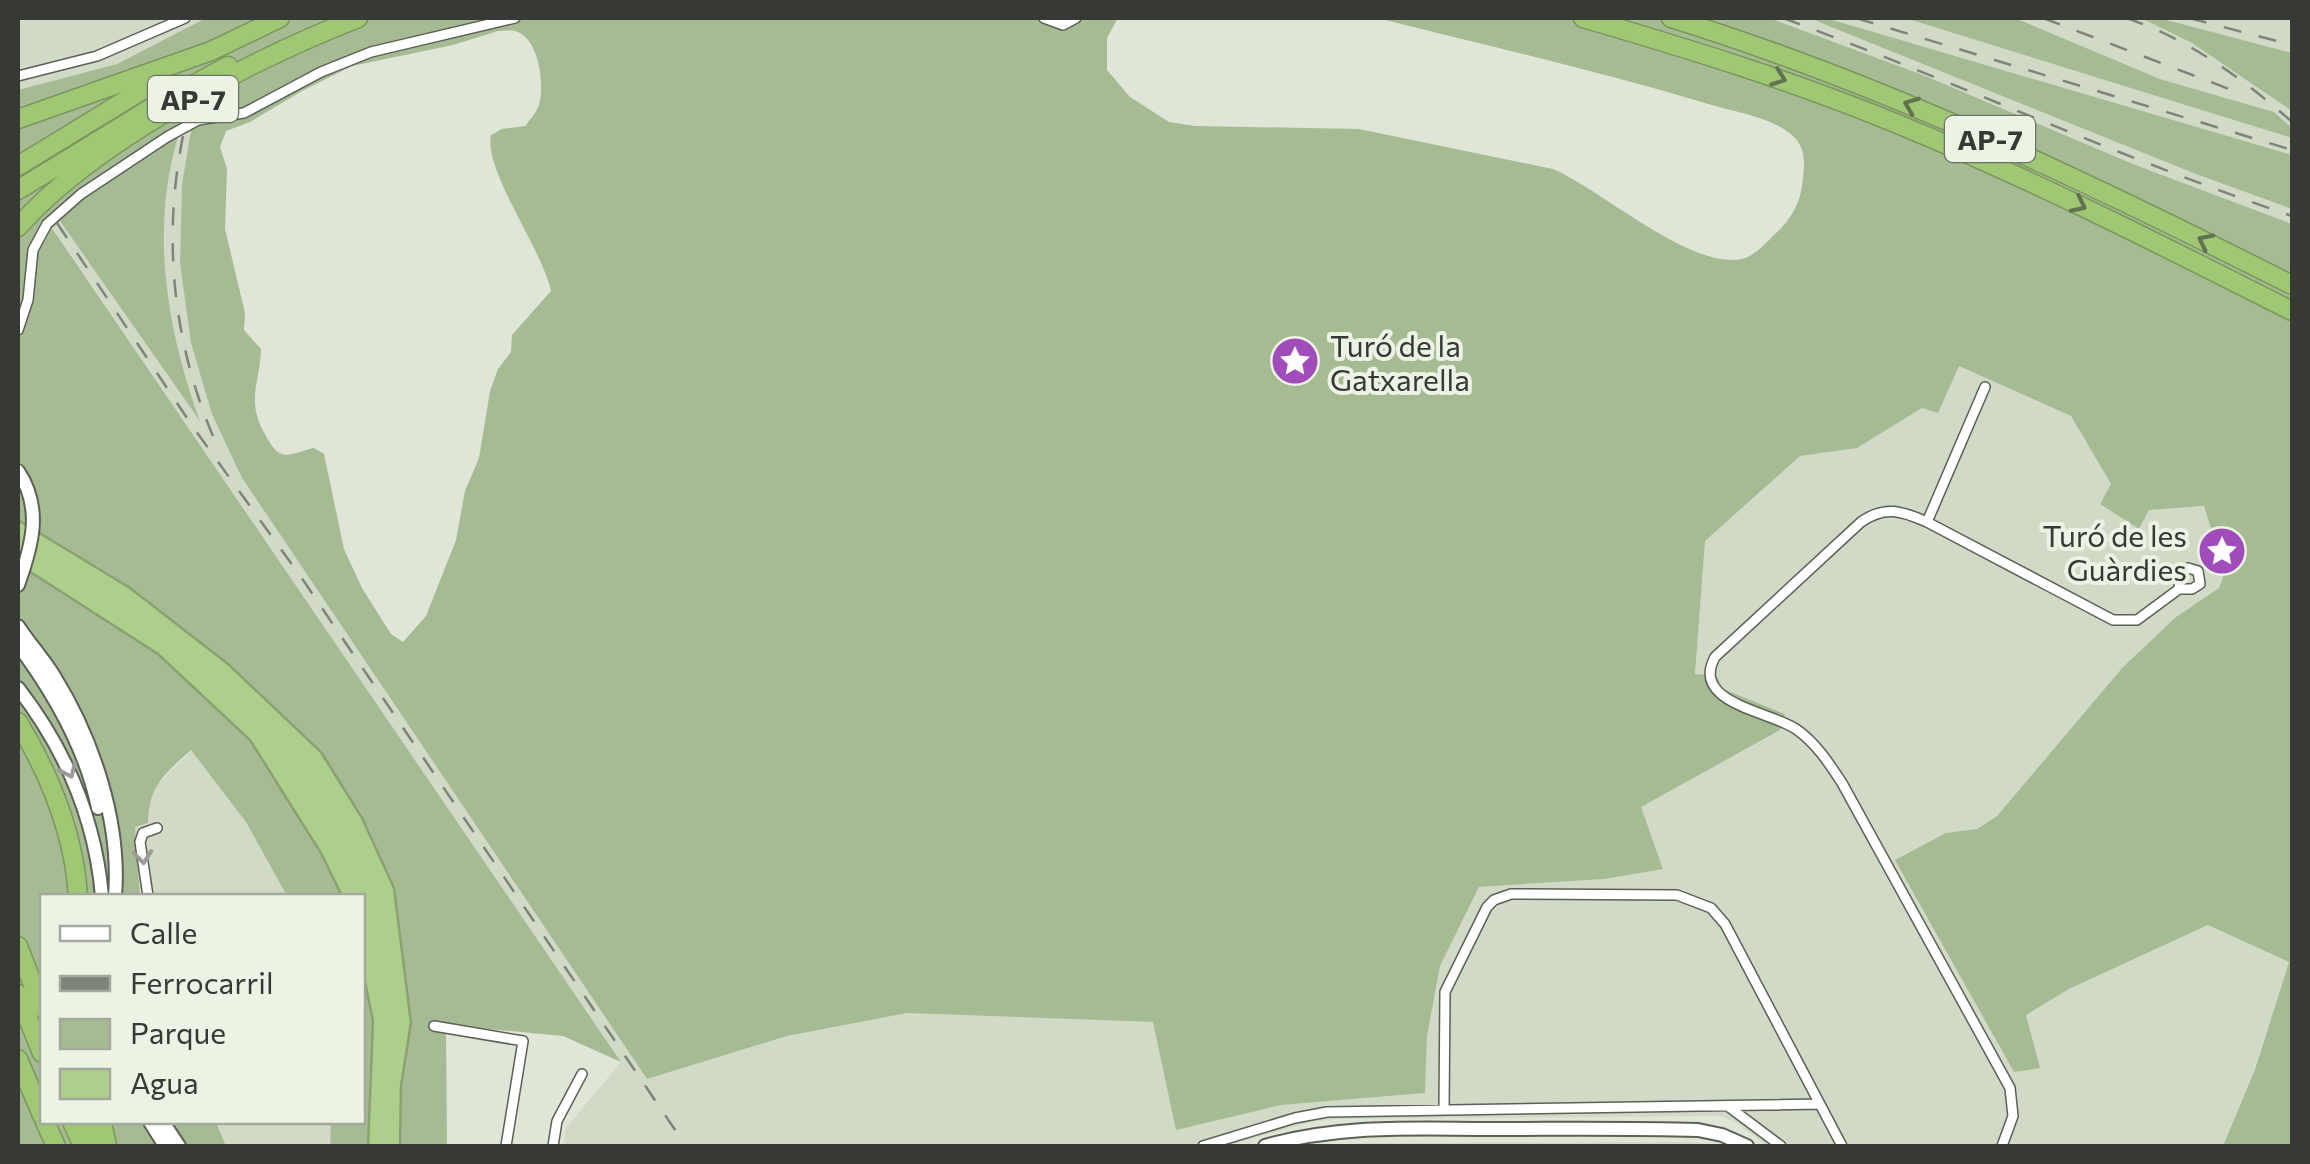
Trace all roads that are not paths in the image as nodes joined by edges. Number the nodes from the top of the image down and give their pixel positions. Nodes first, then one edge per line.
1 (185, 18) edge
2 (280, 18) edge
3 (334, 18) edge
4 (358, 18) edge
5 (515, 18) edge
6 (1044, 18) edge
7 (1076, 18) edge
8 (1583, 18) edge
9 (1671, 18) edge
10 (211, 51) junction
11 (18, 76) edge
12 (18, 119) edge
13 (18, 166) edge
14 (18, 190) edge
15 (18, 227) edge
16 (2292, 285) edge
17 (2292, 311) edge
18 (18, 330) edge
19 (1985, 387) dead end
20 (18, 471) edge
21 (1927, 522) junction
22 (21, 570) edge
23 (18, 585) edge
24 (2178, 589) dead end
25 (18, 626) edge
26 (18, 645) edge
27 (18, 688) edge
28 (18, 722) edge
29 (157, 828) dead end
30 (78, 894) edge
31 (102, 894) edge
32 (114, 894) edge
33 (114, 894) edge
34 (148, 894) edge
35 (18, 946) edge
36 (18, 994) edge
37 (40, 1003) edge
38 (434, 1026) dead end
39 (40, 1048) edge
40 (18, 1060) edge
41 (582, 1074) dead end
42 (1819, 1104) junction
43 (1729, 1107) junction
44 (40, 1109) edge
45 (1444, 1110) junction
46 (151, 1124) edge
47 (164, 1124) edge
48 (166, 1146) edge
49 (179, 1146) edge
50 (506, 1146) edge
51 (552, 1146) edge
52 (1203, 1146) edge
53 (1265, 1146) edge
54 (1747, 1146) edge
55 (1780, 1146) edge
56 (1842, 1146) edge
57 (2002, 1146) edge

1 - 11 street
2 - 10 highway, AP-7
3 - 14 highway
4 - 15 highway, AP-7
5 - 18 street
6 - 7 street
8 -> 17 highway, AP-7
16 -> 9 highway, AP-7
10 - 12 highway, AP-7
10 - 13 highway
19 - 21 street
20 - 22 main road
21 - 24 street
21 - 57 street
22 - 23 main road
25 - 32 main road
26 - 33 main road
27 -> 31 main road
28 - 30 highway
29 -> 34 street
35 - 37 highway
36 - 39 highway
38 - 50 street
40 - 44 highway
41 - 51 street
42 - 43 street
42 - 45 street
42 - 56 street
43 - 45 street
43 - 55 street
45 - 52 street
46 - 48 main road
47 - 49 main road
53 - 54 main road

